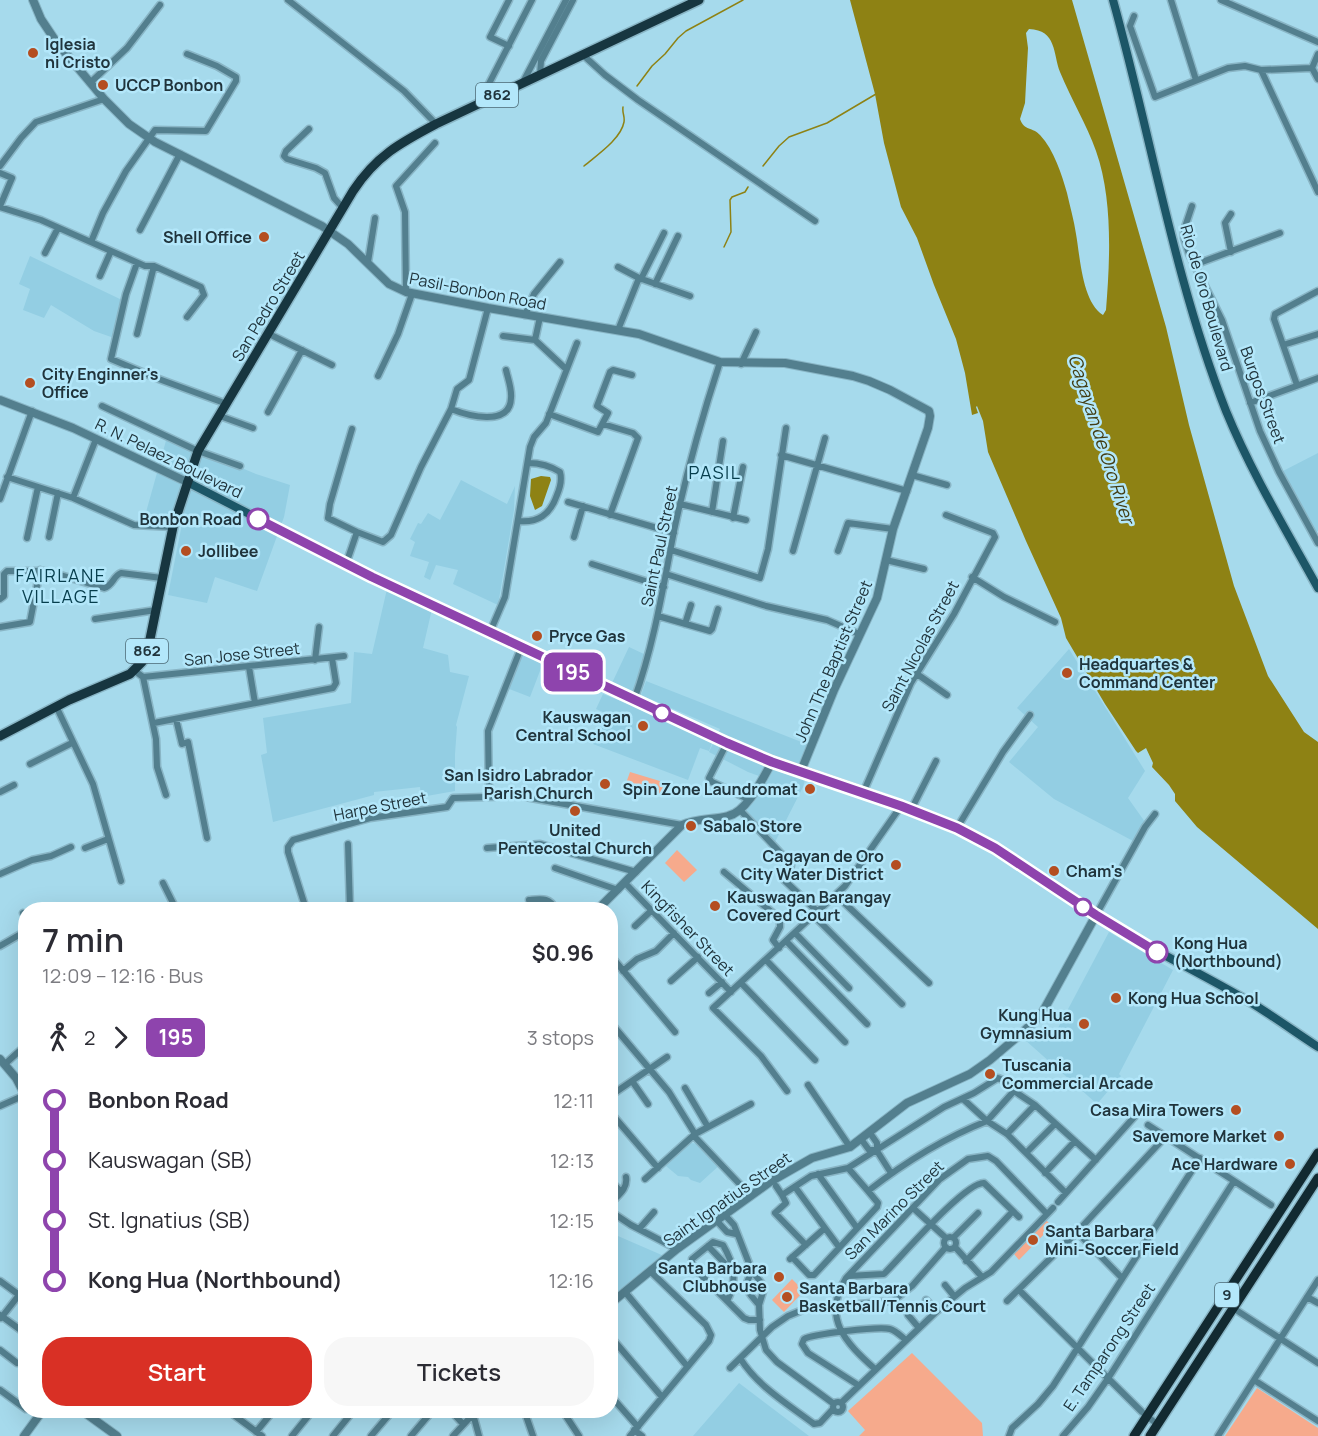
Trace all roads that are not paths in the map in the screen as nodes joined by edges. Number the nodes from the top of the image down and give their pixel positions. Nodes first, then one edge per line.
1 (33, 0) edge
2 (288, 0) edge
3 (509, 0) edge
4 (532, 0) edge
5 (566, 0) edge
6 (573, 0) edge
7 (699, 0) edge
8 (1113, 0) edge
9 (1171, 0) edge
10 (1221, 0) edge
11 (160, 5) dead end
12 (1134, 15) dead end
13 (1318, 42) edge
14 (509, 46) junction
15 (187, 54) dead end
16 (1318, 54) edge
17 (583, 55) junction
18 (1312, 68) junction
19 (1261, 70) junction
20 (540, 75) junction
21 (1318, 79) edge
22 (1196, 81) junction
23 (90, 83) junction
24 (523, 83) junction
25 (104, 99) junction
26 (479, 104) junction
27 (436, 124) junction
28 (309, 129) dead end
29 (150, 139) junction
30 (435, 143) dead end
31 (180, 154) junction
32 (0, 166) edge
33 (0, 173) edge
34 (1318, 192) edge
35 (0, 206) edge
36 (1192, 206) dead end
37 (344, 208) junction
38 (1231, 214) dead end
39 (375, 218) dead end
40 (815, 221) dead end
41 (58, 228) junction
42 (140, 230) dead end
43 (330, 231) junction
44 (664, 233) dead end
45 (1280, 233) dead end
46 (678, 236) dead end
47 (91, 242) junction
48 (111, 251) junction
49 (1231, 252) junction
50 (45, 253) dead end
51 (560, 261) dead end
52 (368, 262) junction
53 (137, 263) junction
54 (1194, 265) junction
55 (154, 266) junction
56 (618, 267) dead end
57 (100, 276) dead end
58 (640, 278) junction
59 (655, 284) junction
60 (1318, 291) edge
61 (409, 293) junction
62 (690, 296) dead end
63 (488, 308) junction
64 (525, 315) junction
65 (187, 317) dead end
66 (540, 317) junction
67 (618, 330) junction
68 (756, 332) dead end
69 (137, 334) dead end
70 (269, 334) junction
71 (1318, 334) edge
72 (503, 336) dead end
73 (535, 340) junction
74 (577, 342) dead end
75 (1284, 345) junction
76 (302, 350) junction
77 (720, 362) junction
78 (741, 364) junction
79 (332, 365) dead end
80 (566, 369) junction
81 (506, 370) dead end
82 (632, 375) dead end
83 (378, 376) dead end
84 (1318, 378) edge
85 (1297, 385) junction
86 (0, 400) edge
87 (1250, 403) junction
88 (227, 404) junction
89 (102, 406) dead end
90 (451, 409) junction
91 (32, 411) junction
92 (268, 412) dead end
93 (549, 414) junction
94 (220, 416) junction
95 (603, 424) junction
96 (253, 428) dead end
97 (786, 428) dead end
98 (352, 429) dead end
99 (825, 438) dead end
100 (96, 439) junction
101 (723, 441) dead end
102 (198, 451) junction
103 (781, 455) junction
104 (528, 463) junction
105 (240, 466) dead end
106 (816, 466) junction
107 (743, 467) dead end
108 (912, 475) junction
109 (7, 477) junction
110 (187, 482) junction
111 (947, 485) dead end
112 (38, 486) junction
113 (907, 491) junction
114 (58, 493) junction
115 (74, 498) junction
116 (0, 499) edge
117 (567, 502) dead end
118 (680, 504) junction
119 (583, 506) junction
120 (712, 512) junction
121 (610, 514) junction
122 (946, 515) dead end
123 (733, 518) junction
124 (746, 520) dead end
125 (518, 521) junction
126 (173, 527) junction
127 (893, 529) junction
128 (357, 532) junction
129 (674, 533) junction
130 (1316, 534) edge
131 (49, 537) dead end
132 (574, 537) dead end
133 (27, 538) dead end
134 (1318, 543) edge
135 (671, 550) junction
136 (793, 551) dead end
137 (838, 551) dead end
138 (886, 560) junction
139 (346, 564) junction
140 (592, 564) dead end
141 (924, 569) dead end
142 (3, 570) edge
143 (40, 570) junction
144 (666, 574) junction
145 (972, 577) junction
146 (162, 578) junction
147 (664, 587) junction
148 (1318, 588) edge
149 (0, 599) edge
150 (691, 605) dead end
151 (718, 609) dead end
152 (156, 610) junction
153 (658, 616) junction
154 (95, 619) dead end
155 (1055, 622) dead end
156 (685, 624) junction
157 (0, 627) edge
158 (319, 627) dead end
159 (490, 632) junction
160 (859, 634) junction
161 (521, 648) junction
162 (344, 656) dead end
163 (332, 658) junction
164 (315, 660) junction
165 (249, 667) junction
166 (139, 674) junction
167 (917, 674) junction
168 (947, 695) dead end
169 (634, 700) junction
170 (255, 703) junction
171 (56, 706) junction
172 (1030, 715) dead end
173 (176, 719) junction
174 (154, 723) junction
175 (0, 736) edge
176 (72, 743) junction
177 (727, 743) junction
178 (936, 761) dead end
179 (772, 762) junction
180 (30, 764) dead end
181 (801, 771) junction
182 (14, 785) dead end
183 (0, 792) edge
184 (863, 793) junction
185 (166, 795) dead end
186 (489, 796) junction
187 (748, 799) junction
188 (901, 806) junction
189 (740, 810) junction
190 (911, 810) junction
191 (1155, 814) dead end
192 (682, 825) junction
193 (957, 828) junction
194 (207, 838) dead end
195 (108, 839) junction
196 (348, 844) dead end
197 (72, 847) dead end
198 (85, 848) dead end
199 (487, 848) dead end
200 (555, 868) dead end
201 (636, 872) junction
202 (724, 872) dead end
203 (0, 874) edge
204 (121, 881) dead end
205 (163, 883) dead end
206 (625, 883) junction
207 (618, 890) junction
208 (836, 895) junction
209 (530, 900) dead end
210 (172, 902) edge
211 (304, 902) edge
212 (350, 902) edge
213 (551, 902) edge
214 (605, 902) edge
215 (652, 910) junction
216 (816, 914) junction
217 (1096, 915) junction
218 (635, 926) dead end
219 (674, 933) junction
220 (795, 933) junction
221 (18, 936) edge
222 (786, 941) junction
223 (0, 946) edge
224 (779, 948) junction
225 (698, 957) junction
226 (766, 960) junction
227 (618, 965) edge
228 (623, 971) junction
229 (671, 981) dead end
230 (722, 982) junction
231 (930, 982) dead end
232 (741, 983) junction
233 (849, 988) dead end
234 (731, 992) junction
235 (709, 993) dead end
236 (902, 1004) dead end
237 (867, 1024) dead end
238 (618, 1031) edge
239 (675, 1032) dead end
240 (845, 1042) dead end
241 (1318, 1047) edge
242 (18, 1051) edge
243 (667, 1057) dead end
244 (815, 1060) dead end
245 (3, 1062) edge
246 (649, 1068) junction
247 (632, 1081) junction
248 (18, 1082) edge
249 (808, 1085) dead end
250 (685, 1088) dead end
251 (787, 1090) dead end
252 (618, 1091) edge
253 (1014, 1091) junction
254 (18, 1099) edge
255 (963, 1099) junction
256 (648, 1104) dead end
257 (752, 1104) dead end
258 (1035, 1105) junction
259 (0, 1106) edge
260 (1136, 1115) dead end
261 (618, 1121) edge
262 (987, 1121) junction
263 (1055, 1124) junction
264 (1148, 1125) dead end
265 (708, 1127) junction
266 (870, 1132) junction
267 (1007, 1134) junction
268 (695, 1135) junction
269 (1166, 1136) junction
270 (861, 1139) junction
271 (1075, 1142) junction
272 (850, 1147) junction
273 (877, 1151) junction
274 (1026, 1153) junction
275 (1318, 1153) edge
276 (1200, 1158) junction
277 (1095, 1160) junction
278 (658, 1168) junction
279 (848, 1168) junction
280 (891, 1173) junction
281 (1045, 1173) junction
282 (818, 1174) junction
283 (626, 1177) dead end
284 (1318, 1178) edge
285 (645, 1179) dead end
286 (1234, 1181) junction
287 (776, 1186) dead end
288 (795, 1187) junction
289 (618, 1189) edge
290 (868, 1191) junction
291 (621, 1192) junction
292 (1066, 1193) junction
293 (618, 1195) edge
294 (782, 1195) junction
295 (750, 1196) junction
296 (1058, 1202) dead end
297 (1271, 1205) dead end
298 (913, 1208) junction
299 (1053, 1208) dead end
300 (1013, 1211) junction
301 (1280, 1211) junction
302 (654, 1212) dead end
303 (978, 1213) dead end
304 (724, 1214) junction
305 (1047, 1214) junction
306 (618, 1216) edge
307 (1019, 1217) dead end
308 (1291, 1219) junction
309 (716, 1220) junction
310 (931, 1225) junction
311 (857, 1227) junction
312 (825, 1228) junction
313 (639, 1229) junction
314 (1077, 1232) junction
315 (736, 1234) junction
316 (946, 1238) junction
317 (954, 1238) junction
318 (806, 1245) junction
319 (708, 1246) junction
320 (839, 1247) junction
321 (946, 1247) junction
322 (955, 1247) junction
323 (677, 1249) junction
324 (966, 1261) junction
325 (650, 1271) junction
326 (753, 1271) junction
327 (734, 1273) junction
328 (847, 1276) junction
329 (982, 1277) junction
330 (1122, 1278) junction
331 (1318, 1280) edge
332 (0, 1281) edge
333 (945, 1285) dead end
334 (1019, 1290) junction
335 (625, 1292) junction
336 (18, 1294) edge
337 (18, 1296) edge
338 (954, 1296) junction
339 (1307, 1297) junction
340 (618, 1298) edge
341 (927, 1300) dead end
342 (727, 1301) junction
343 (1223, 1301) junction
344 (1006, 1302) dead end
345 (1318, 1304) edge
346 (759, 1305) junction
347 (837, 1305) junction
348 (1233, 1308) junction
349 (937, 1311) junction
350 (908, 1314) dead end
351 (1, 1317) edge
352 (760, 1320) junction
353 (919, 1328) junction
354 (18, 1329) edge
355 (841, 1332) junction
356 (762, 1337) junction
357 (1280, 1339) junction
358 (906, 1340) junction
359 (618, 1345) edge
360 (1077, 1347) junction
361 (0, 1350) edge
362 (740, 1358) junction
363 (17, 1363) dead end
364 (1318, 1363) edge
365 (687, 1366) junction
366 (730, 1368) dead end
367 (875, 1369) junction
368 (1109, 1377) junction
369 (1254, 1380) junction
370 (858, 1385) junction
371 (0, 1390) edge
372 (662, 1397) junction
373 (18, 1404) edge
374 (836, 1405) junction
375 (618, 1407) edge
376 (1148, 1417) junction
377 (37, 1418) edge
378 (92, 1418) edge
379 (240, 1418) edge
380 (269, 1418) edge
381 (307, 1418) edge
382 (348, 1418) edge
383 (386, 1418) edge
384 (426, 1418) edge
385 (457, 1418) edge
386 (469, 1418) edge
387 (476, 1418) edge
388 (527, 1418) edge
389 (567, 1418) edge
390 (1318, 1421) edge
391 (463, 1424) junction
392 (1158, 1425) junction
393 (634, 1431) edge
394 (259, 1434) edge
395 (115, 1435) edge
396 (24, 1436) edge
397 (292, 1436) edge
398 (333, 1436) edge
399 (371, 1436) edge
400 (411, 1436) edge
401 (453, 1436) edge
402 (479, 1436) edge
403 (533, 1436) edge
404 (579, 1436) edge
405 (642, 1436) edge
406 (1009, 1436) edge
407 (1063, 1436) edge
408 (1134, 1436) edge
409 (1150, 1436) edge
410 (1218, 1436) edge

1 - 23 street, Pasil-Bonbon Road
2 - 27 street
3 - 14 street
4 - 14 street
5 - 24 street
6 - 20 street
7 - 17 main road, San Pedro Street / 862
8 - 148 main road, Rio de Oro Boulevard
9 - 22 street
10 - 13 street
11 - 23 street
12 - 22 street
14 - 26 street
15 - 29 street
16 - 18 street
17 - 20 main road, San Pedro Street / 862
17 - 40 street
18 - 19 street
18 - 21 street
19 - 22 street
19 - 34 street
20 - 24 main road, San Pedro Street / 862
23 - 25 street, Pasil-Bonbon Road
24 - 26 main road, San Pedro Street / 862
25 - 29 street, Pasil-Bonbon Road
25 - 32 street
26 - 27 main road, San Pedro Street / 862
27 - 37 main road, San Pedro Street / 862
28 - 37 street
29 - 31 street, Pasil-Bonbon Road
29 - 47 street
30 - 61 street
31 - 42 street
31 - 43 street, Pasil-Bonbon Road
33 - 35 street
35 - 41 street
36 - 54 street, Burgos Street
37 - 43 main road, San Pedro Street / 862
38 - 49 street
39 - 52 street
41 - 47 street
41 - 50 street
43 - 52 street, Pasil-Bonbon Road
43 - 70 main road, San Pedro Street / 862
44 - 58 street
45 - 49 street
46 - 59 street
47 - 48 street
48 - 53 street
48 - 57 street
49 - 54 street
51 - 64 street
52 - 61 street, Pasil-Bonbon Road
53 - 55 street
53 - 88 street
54 - 87 street, Burgos Street
55 - 65 street
55 - 69 street
56 - 58 street
58 - 59 street
58 - 67 street
59 - 62 street
60 - 75 street
61 - 63 street, Pasil-Bonbon Road
61 - 83 street
63 - 64 street, Pasil-Bonbon Road
63 - 90 street
64 - 66 street, Pasil-Bonbon Road
66 - 67 street, Pasil-Bonbon Road
66 - 73 street
67 - 77 street, Pasil-Bonbon Road
68 - 78 street
70 - 76 street
70 - 88 main road, San Pedro Street / 862
71 - 75 street
72 - 73 street
73 - 80 street
74 - 80 street
75 - 85 street
76 - 79 street
76 - 92 street
77 - 78 street, Pasil-Bonbon Road
77 - 118 street, Saint Paul Street
78 - 108 street, Pasil-Bonbon Road
80 - 93 street
81 - 90 street
82 - 95 street
84 - 85 street
85 - 87 street
86 - 91 street, R. N. Pelaez Boulevard
87 - 130 street, Burgos Street
88 - 94 main road, San Pedro Street / 862
89 - 102 street
90 - 128 street
91 - 100 street, R. N. Pelaez Boulevard
91 - 109 street
93 - 95 street
93 - 104 street
94 - 96 street
94 - 102 main road, San Pedro Street / 862
95 - 121 street
97 - 103 street
98 - 128 street
99 - 106 street
100 - 110 street, R. N. Pelaez Boulevard
100 - 115 street
101 - 120 street
102 - 105 street
102 - 110 main road, San Pedro Street / 862
103 - 106 street
103 - 135 street
104 - 125 street
104 - 125 street
106 - 113 street
106 - 136 street
107 - 123 street
108 - 111 street
108 - 113 street, Pasil-Bonbon Road
109 - 112 street
109 - 116 street
110 - 126 main road, San Pedro Street / 862
110 - 139 main road, R. N. Pelaez Boulevard
112 - 114 street
112 - 133 street
113 - 127 street, John The Baptist Street
114 - 115 street
114 - 131 street
115 - 126 street
117 - 119 street
118 - 120 street
118 - 129 street, Saint Paul Street
119 - 121 street
119 - 132 street
120 - 123 street
121 - 129 street
122 - 145 street, Saint Nicolas Street
123 - 124 street
125 - 159 street
126 - 146 main road, San Pedro Street / 862
127 - 137 street
127 - 138 street, John The Baptist Street
128 - 139 street
129 - 135 street, Saint Paul Street
130 - 134 street, Burgos Street
135 - 144 street, Saint Paul Street
138 - 141 street
138 - 160 street, John The Baptist Street
139 - 159 main road, R. N. Pelaez Boulevard
140 - 147 street
142 - 143 street
142 - 149 street
143 - 146 street
143 - 157 street
144 - 147 street, Saint Paul Street
144 - 160 street
145 - 155 street, Saint Nicolas Street
145 - 167 street, Saint Nicolas Street
146 - 152 main road, San Pedro Street / 862
147 - 153 street, Saint Paul Street
150 - 156 street
151 - 156 street
152 - 154 street
152 - 166 main road, San Pedro Street / 862
153 - 156 street
153 - 169 street, Saint Paul Street
158 - 164 street
159 - 161 main road, R. N. Pelaez Boulevard
160 - 181 street, John The Baptist Street
161 - 169 main road, R. N. Pelaez Boulevard
161 - 186 street
162 - 163 street, San Jose Street
163 - 164 street, San Jose Street
163 - 170 street
164 - 165 street, San Jose Street
165 - 166 street, San Jose Street
165 - 170 street
166 - 171 main road, 862
166 - 174 street
167 - 168 street
167 - 184 street, Saint Nicolas Street
169 - 177 main road, R. N. Pelaez Boulevard
170 - 173 street
171 - 175 main road, 862
171 - 176 street
172 - 193 street
173 - 174 street
173 - 194 street
174 - 185 street
176 - 180 street
176 - 195 street
177 - 179 main road, R. N. Pelaez Boulevard
177 - 187 street
178 - 190 street
179 - 181 main road, R. N. Pelaez Boulevard
179 - 187 street
181 - 184 main road, R. N. Pelaez Boulevard
182 - 183 street
184 - 188 main road, R. N. Pelaez Boulevard
186 - 192 street, Harpe Street
186 - 211 street, Harpe Street
187 - 189 street
188 - 190 main road, R. N. Pelaez Boulevard
188 - 208 street
189 - 192 street
189 - 216 street
190 - 193 main road, R. N. Pelaez Boulevard
191 - 217 street
192 - 201 street
193 - 217 main road, R. N. Pelaez Boulevard
195 - 198 street
195 - 204 street
196 - 212 street
197 - 203 street
199 - 201 street
200 - 207 street
201 - 206 street
202 - 224 street
205 - 210 street
206 - 207 street
206 - 215 street, Kingfisher Street
207 - 214 street
208 - 216 street
208 - 231 street
209 - 213 street
215 - 218 street
215 - 219 street, Kingfisher Street
216 - 220 street
216 - 236 street
217 - 241 main road, R. N. Pelaez Boulevard
217 - 266 street, Saint Ignatius Street
219 - 225 street, Kingfisher Street
219 - 228 street
220 - 222 street
220 - 233 street
221 - 223 street
222 - 224 street
222 - 237 street
224 - 226 street
225 - 229 street
225 - 230 street, Kingfisher Street
226 - 232 street
226 - 240 street
227 - 228 street
228 - 239 street
230 - 234 street, Kingfisher Street
230 - 235 street
232 - 234 street
232 - 244 street
234 - 251 street
238 - 246 street
242 - 245 street
243 - 246 street
245 - 248 street
246 - 247 street
246 - 268 street
247 - 252 street
247 - 256 street
249 - 272 street
250 - 265 street
253 - 255 street
253 - 258 street
253 - 262 street
254 - 259 street
255 - 262 street
255 - 273 street
257 - 265 street
258 - 263 street
258 - 267 street
260 - 277 street
261 - 278 street
262 - 267 street
262 - 280 street
263 - 271 street
263 - 274 street
264 - 269 street
265 - 268 street
266 - 270 street, Saint Ignatius Street
266 - 273 street
267 - 274 street
268 - 278 street
268 - 295 street
269 - 276 street
269 - 314 street
270 - 272 street, Saint Ignatius Street
270 - 273 street
271 - 277 street
271 - 281 street
272 - 295 street, Saint Ignatius Street
273 - 279 street
273 - 280 street
274 - 281 street
275 - 301 highway, 9
276 - 286 street
276 - 330 street
277 - 292 street
278 - 285 street
279 - 282 street
279 - 290 street
280 - 290 street
281 - 292 street
282 - 288 street
282 - 311 street
283 - 291 street
284 - 308 highway, 9
286 - 297 street
286 - 368 street, E. Tamparong Street
287 - 294 street
288 - 294 street
288 - 312 street
289 - 291 street
290 - 311 street
291 - 293 street
292 - 296 street
294 - 318 street
295 - 304 street, Saint Ignatius Street
298 - 305 street, San Marino Street
298 - 310 street
298 - 328 street, San Marino Street
299 - 305 street
300 - 307 street
300 - 310 street
300 - 324 street
301 - 308 highway
301 - 343 highway, 9
302 - 313 street
303 - 317 street
304 - 309 street, Saint Ignatius Street
304 - 315 street
305 - 329 street
306 - 313 street
308 - 348 highway, 9
309 - 315 street
309 - 323 street, Saint Ignatius Street
310 - 316 street
310 - 328 street
311 - 320 street
312 - 318 street
312 - 320 street
313 - 323 street
314 - 330 street
314 - 334 street
315 - 326 street
316 - 317 street
316 - 321 street
317 - 322 street
318 - 320 street
319 - 327 street
319 - 327 street
319 - 342 street
321 - 322 street
321 - 347 street
322 - 324 street
323 - 325 street, Saint Ignatius Street
324 - 329 street
325 - 335 street, Saint Ignatius Street
325 - 365 street
326 - 346 street
326 - 346 street
327 - 342 street
328 - 347 street, San Marino Street
329 - 338 street
330 - 360 street
331 - 339 street
332 - 336 street
333 - 338 street
334 - 344 street
334 - 360 street
335 - 340 street, Saint Ignatius Street
335 - 365 street
337 - 351 street
338 - 349 street
339 - 345 street
339 - 357 street
341 - 349 street
342 - 352 street
343 - 348 highway
343 - 376 highway, 9
346 - 352 street
347 - 355 street, San Marino Street
347 - 356 street
348 - 357 street
348 - 392 highway, 9
349 - 353 street
350 - 353 street
351 - 354 street
352 - 356 street
353 - 358 street
355 - 358 street
355 - 367 street, San Marino Street
355 - 370 street
356 - 362 street
356 - 374 street
357 - 364 street
357 - 369 street
358 - 367 street
359 - 372 street
360 - 368 street
360 - 406 street
361 - 363 street
362 - 366 street
362 - 374 street
365 - 372 street
367 - 370 street
368 - 376 street
368 - 407 street, E. Tamparong Street
369 - 390 street
369 - 410 street
370 - 374 street
371 - 373 street
372 - 393 street
375 - 393 street
376 - 392 street
376 - 408 highway, 9
377 - 396 street
378 - 395 street
379 - 394 street
380 - 394 street
381 - 397 street
382 - 398 street
383 - 399 street
384 - 400 street
385 - 391 street
386 - 391 street
387 - 402 street
388 - 403 street
389 - 404 street
391 - 401 street
392 - 409 highway, 9
393 - 405 street

